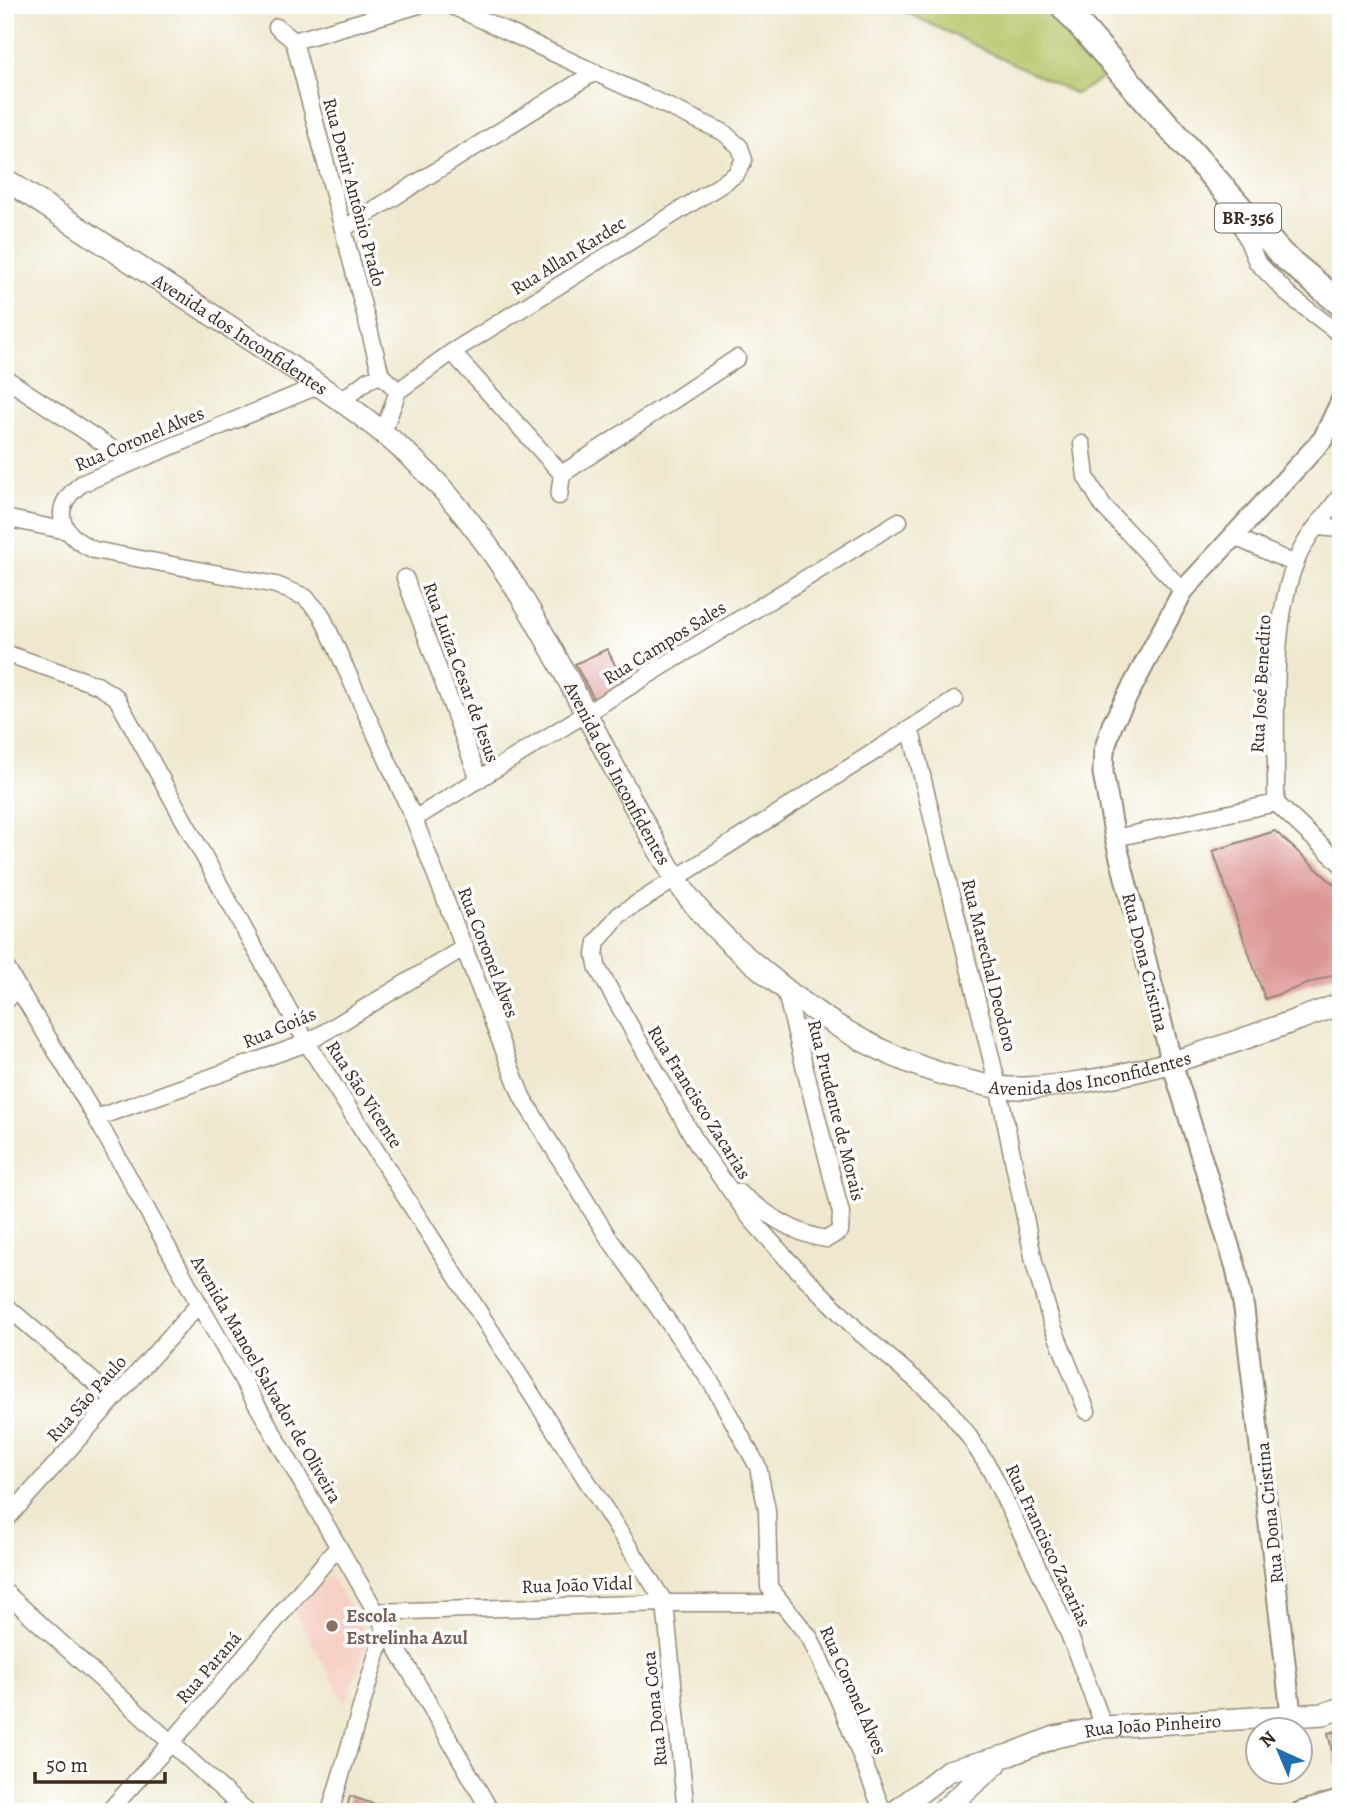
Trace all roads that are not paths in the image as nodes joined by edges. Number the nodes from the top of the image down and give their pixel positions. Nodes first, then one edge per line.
1 (419, 5) edge
2 (450, 5) edge
3 (1062, 5) edge
4 (277, 27) dead end
5 (294, 41) junction
6 (595, 72) junction
7 (5, 179) edge
8 (1231, 199) junction
9 (343, 229) junction
10 (1341, 304) edge
11 (1341, 335) edge
12 (452, 352) junction
13 (737, 358) dead end
14 (381, 375) junction
15 (5, 378) edge
16 (320, 386) junction
17 (398, 391) junction
18 (341, 401) junction
19 (1341, 401) edge
20 (382, 435) junction
21 (1082, 444) dead end
22 (132, 462) junction
23 (562, 474) junction
24 (1341, 495) edge
25 (559, 496) dead end
26 (5, 518) edge
27 (899, 521) dead end
28 (1318, 527) junction
29 (1341, 529) edge
30 (67, 531) junction
31 (1233, 536) junction
32 (1294, 564) junction
33 (405, 578) dead end
34 (1184, 592) junction
35 (5, 653) edge
36 (956, 700) dead end
37 (585, 715) junction
38 (911, 731) junction
39 (479, 780) junction
40 (1276, 803) junction
41 (414, 819) junction
42 (1115, 838) junction
43 (1341, 863) edge
44 (675, 878) junction
45 (465, 947) junction
46 (5, 966) edge
47 (18, 988) junction
48 (785, 989) junction
49 (5, 1002) edge
50 (1341, 1003) edge
51 (307, 1043) junction
52 (1172, 1063) junction
53 (998, 1086) junction
54 (96, 1118) junction
55 (722, 1180) junction
56 (199, 1304) junction
57 (5, 1305) edge
58 (114, 1399) junction
59 (1087, 1410) dead end
60 (5, 1521) edge
61 (338, 1547) junction
62 (5, 1592) edge
63 (665, 1603) junction
64 (780, 1603) junction
65 (376, 1612) junction
66 (385, 1627) junction
67 (1341, 1708) edge
68 (1291, 1714) junction
69 (1104, 1727) junction
70 (171, 1743) junction
71 (1009, 1755) junction
72 (1341, 1800) edge
73 (108, 1812) edge
74 (247, 1812) edge
75 (330, 1812) edge
76 (491, 1812) edge
77 (686, 1812) edge
78 (883, 1812) edge
79 (896, 1812) edge
80 (918, 1812) edge
81 (941, 1812) edge
82 (1300, 1812) edge

1 - 5 street
2 - 6 street
3 - 8 main road, BR-356
4 - 5 street
5 - 9 street, Rua Denir Antônio Prado
6 - 9 street
6 - 12 street, Rua Allan Kardec
7 - 16 main road, Avenida dos Inconfidentes
8 - 10 main road, BR-356
8 - 11 street
9 - 14 street, Rua Denir Antônio Prado
12 - 17 street, Rua Allan Kardec
12 - 23 street
13 - 23 street
14 - 17 street
14 - 18 street
15 - 22 street
16 - 18 main road, Avenida dos Inconfidentes
16 - 22 street, Rua Coronel Alves
17 - 20 street
18 - 20 main road, Avenida dos Inconfidentes
19 - 31 street, Rua Dona Cristina
20 - 37 main road, Avenida dos Inconfidentes
21 - 34 street
22 - 30 street, Rua Coronel Alves
23 - 25 street
24 - 28 street, Rua José Benedito
26 - 30 street
27 - 37 street, Rua Campos Sales
28 - 29 street
28 - 32 street, Rua José Benedito
30 - 41 street, Rua Coronel Alves
31 - 32 street
31 - 34 street, Rua Dona Cristina
32 - 40 street, Rua José Benedito
33 - 39 street, Rua Luiza Cesar de Jesus
34 - 42 street, Rua Dona Cristina
35 - 51 street, Rua São Vicente
36 - 38 street, Rua Francisco Zacarias
37 - 39 street, Rua Campos Sales
37 - 44 main road, Avenida dos Inconfidentes
38 - 44 street, Rua Francisco Zacarias
38 - 53 street, Rua Marechal Deodoro
39 - 41 street, Rua Campos Sales
40 - 42 street
40 - 43 street
41 - 45 street, Rua Coronel Alves
42 - 52 street, Rua Dona Cristina
44 - 48 main road, Avenida dos Inconfidentes
44 - 55 street, Rua Francisco Zacarias
45 - 51 street, Rua Goiás
45 - 64 street, Rua Coronel Alves
46 - 47 street, Avenida Manoel Salvador de Oliveira
47 - 49 street
47 - 54 street, Avenida Manoel Salvador de Oliveira
48 - 53 main road, Avenida dos Inconfidentes
48 - 55 street, Rua Prudente de Morais
50 - 52 main road, Avenida dos Inconfidentes
51 - 54 street, Rua Goiás
51 - 63 street, Rua São Vicente
52 - 53 main road, Avenida dos Inconfidentes
52 - 68 street, Rua Dona Cristina
53 - 59 street, Rua Marechal Deodoro
54 - 56 street, Avenida Manoel Salvador de Oliveira
55 - 69 street, Rua Francisco Zacarias
56 - 58 street, Rua São Paulo
56 - 61 street, Avenida Manoel Salvador de Oliveira
57 - 58 street
58 - 60 street, Rua São Paulo
61 - 65 street, Avenida Manoel Salvador de Oliveira
61 - 70 street, Rua Paraná
62 - 70 street
63 - 64 street, Rua João Vidal
63 - 65 street, Rua João Vidal
63 - 77 street, Rua Dona Cota
64 - 78 street, Rua Coronel Alves
65 - 66 street, Avenida Manoel Salvador de Oliveira
66 - 75 street
66 - 76 street, Avenida Manoel Salvador de Oliveira
67 - 68 main road, Rua João Pinheiro
68 - 69 main road, Rua João Pinheiro
69 - 71 main road, Rua João Pinheiro
70 - 73 street, Rua Paraná
70 - 74 street
71 - 79 main road
71 - 81 main road
72 - 82 street
79 - 80 main road

